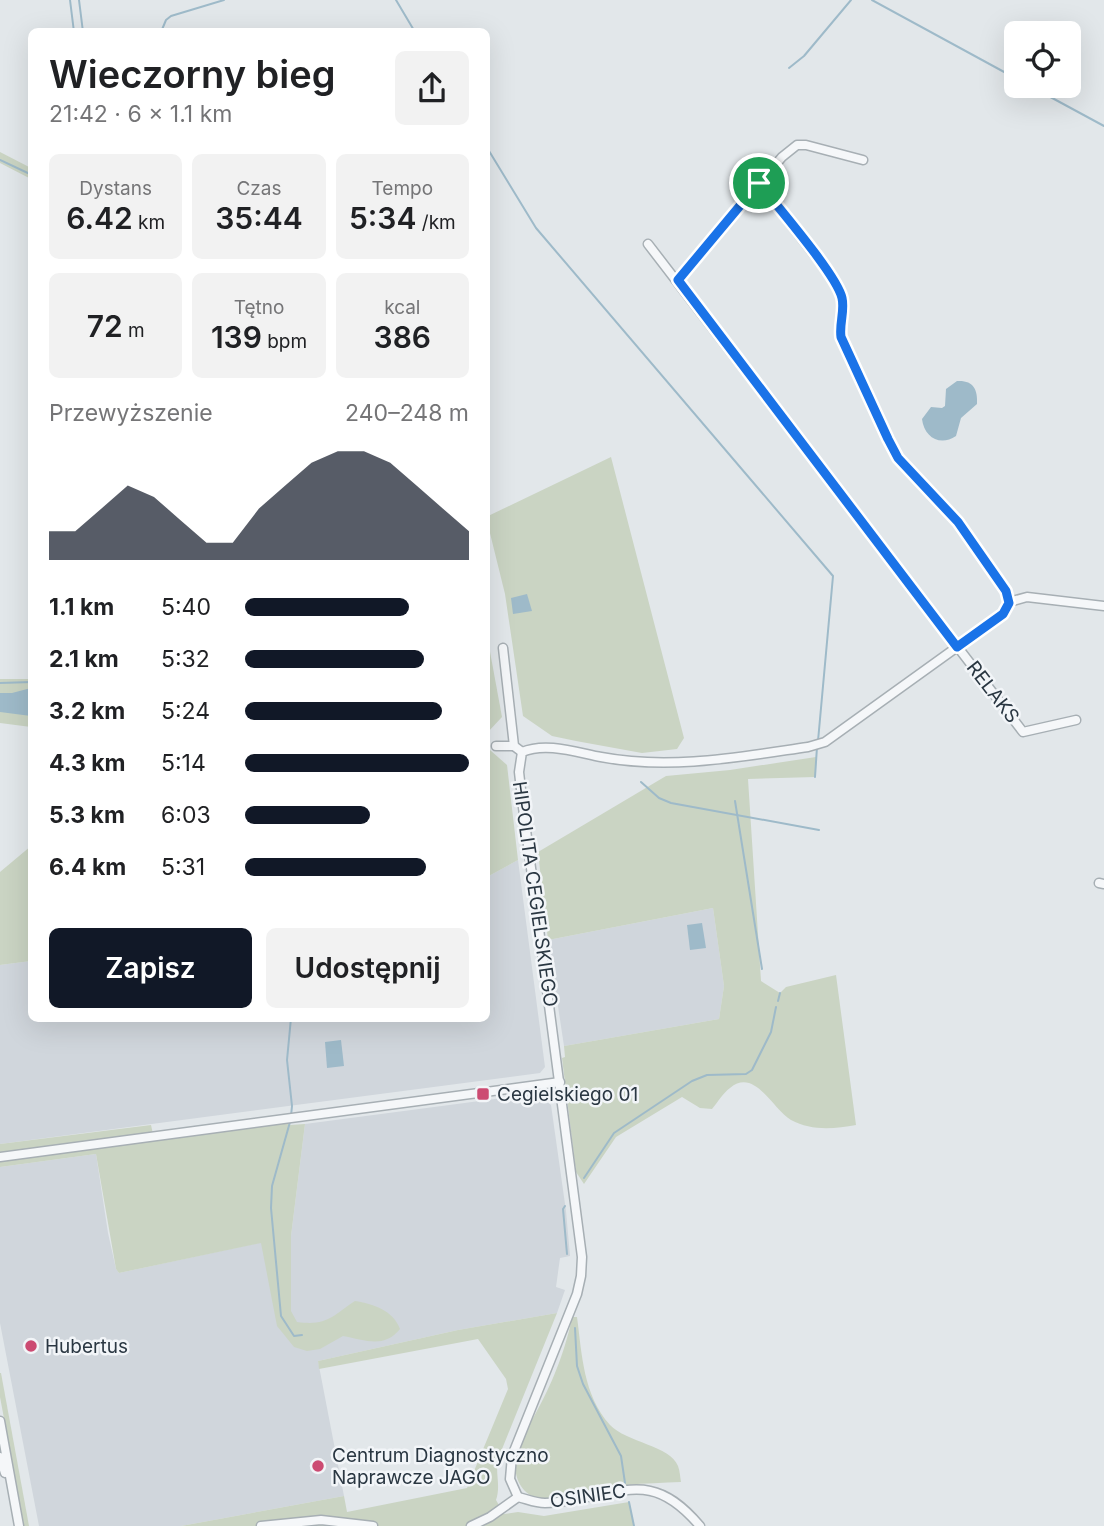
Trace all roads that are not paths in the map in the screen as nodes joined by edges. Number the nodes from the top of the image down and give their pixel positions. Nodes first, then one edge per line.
1 (863, 160) dead end
2 (759, 183) junction
3 (648, 244) dead end
4 (678, 280) junction
5 (1009, 603) junction
6 (1104, 606) edge
7 (957, 647) junction
8 (503, 648) dead end
9 (1076, 720) dead end
10 (496, 746) dead end
11 (514, 746) junction
12 (522, 752) junction
13 (560, 1082) junction
14 (541, 1086) junction
15 (562, 1098) junction
16 (0, 1157) edge
17 (0, 1421) edge
18 (0, 1457) edge
19 (518, 1497) junction
20 (14, 1499) junction
21 (19, 1526) edge
22 (261, 1526) edge
23 (373, 1526) edge
24 (471, 1526) edge
25 (701, 1526) edge

1 - 2 street
2 - 4 street
2 - 5 street
3 - 4 street, RELAKS
4 - 7 street, RELAKS
5 - 6 street
5 - 7 street
7 - 9 street, RELAKS
7 - 12 street, HIPOLITA CEGIELSKIEGO
8 - 11 street
10 - 11 street
11 - 12 street
12 - 13 street, HIPOLITA CEGIELSKIEGO
13 - 14 street
13 - 15 street, HIPOLITA CEGIELSKIEGO
14 - 15 street
14 - 16 street
15 - 19 street, HIPOLITA CEGIELSKIEGO
17 - 20 street
18 - 20 street
19 - 24 street
19 - 25 street, OSINIEC
20 - 21 street
22 - 23 street

